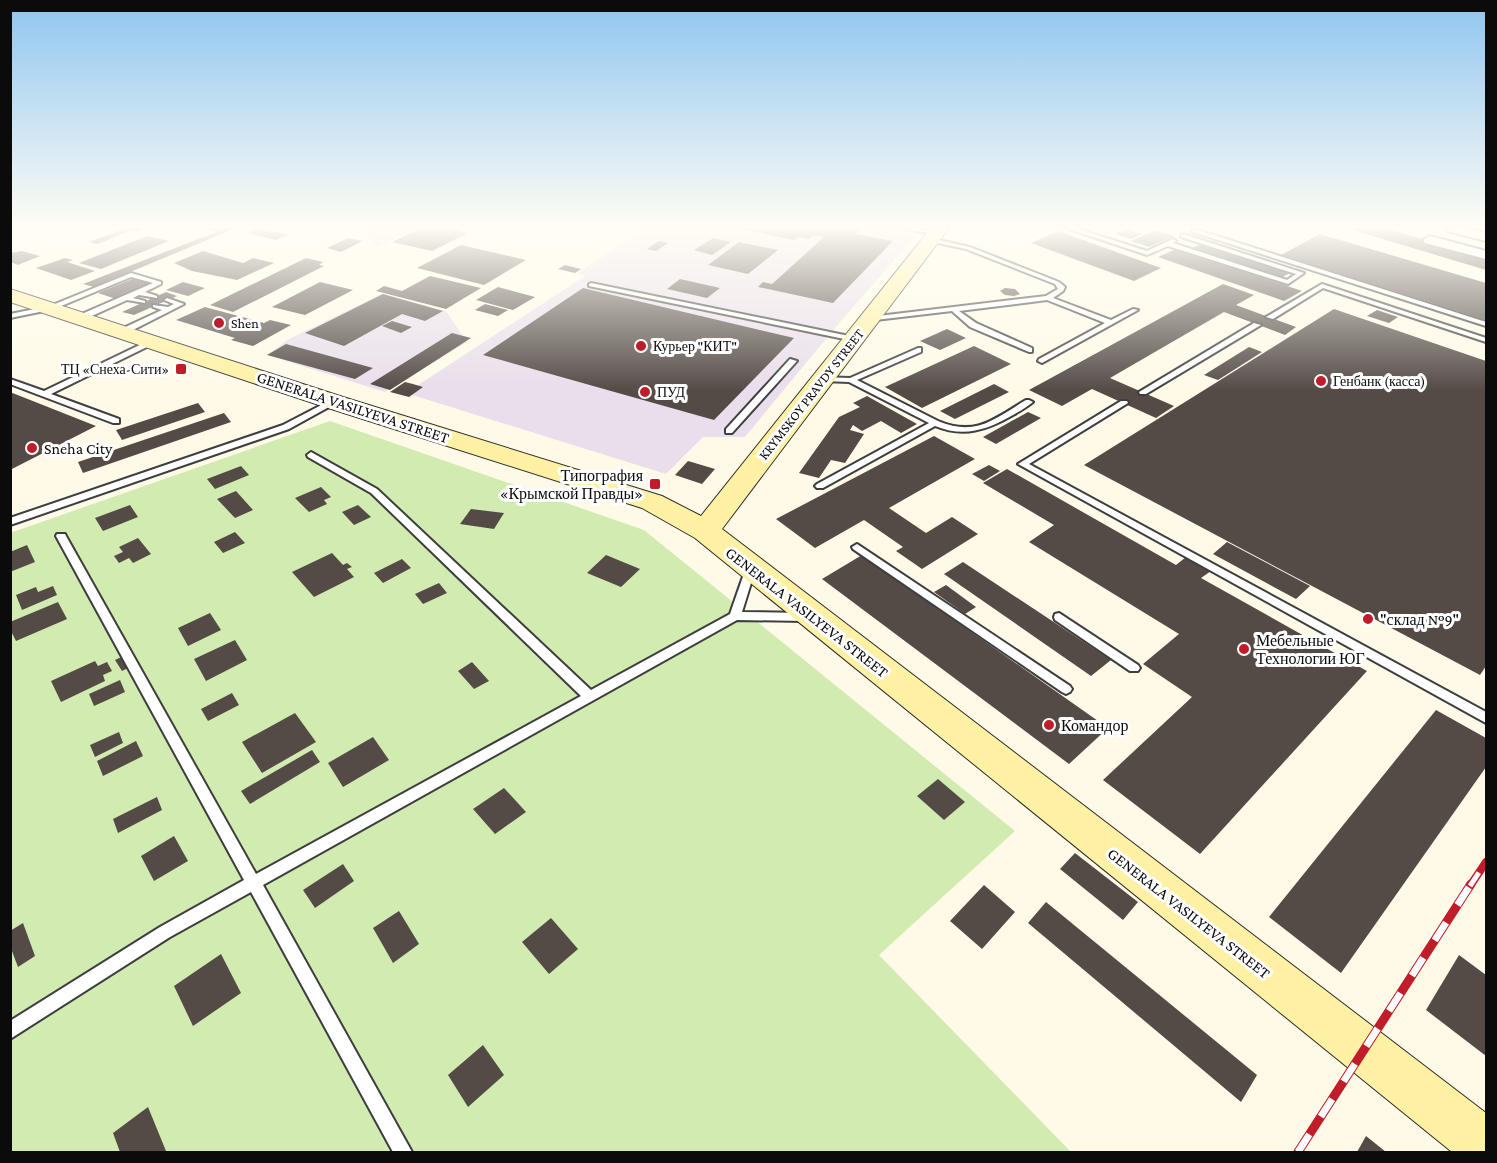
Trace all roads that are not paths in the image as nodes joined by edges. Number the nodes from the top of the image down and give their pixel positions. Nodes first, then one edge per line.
1 (128, 282) edge
2 (156, 282) edge
3 (898, 282) edge
4 (1055, 282) edge
5 (1357, 282) edge
6 (591, 285) dead end
7 (138, 292) junction
8 (10, 295) edge
9 (155, 297) dead end
10 (126, 298) junction
11 (1048, 298) junction
12 (167, 300) dead end
13 (143, 302) dead end
14 (155, 306) dead end
15 (169, 309) junction
16 (953, 309) junction
17 (1135, 310) dead end
18 (10, 316) edge
19 (1270, 317) dead end
20 (117, 318) junction
21 (869, 319) junction
22 (1111, 323) junction
23 (1486, 324) edge
24 (1257, 325) dead end
25 (854, 339) junction
26 (1486, 340) edge
27 (918, 350) dead end
28 (1029, 350) dead end
29 (793, 361) dead end
30 (1041, 361) dead end
31 (823, 379) junction
32 (851, 380) junction
33 (10, 381) edge
34 (1143, 392) dead end
35 (44, 394) junction
36 (334, 402) junction
37 (1029, 402) dead end
38 (1124, 404) dead end
39 (116, 421) dead end
40 (935, 423) junction
41 (729, 431) dead end
42 (311, 454) dead end
43 (820, 486) dead end
44 (10, 522) edge
45 (705, 531) junction
46 (61, 536) dead end
47 (857, 547) dead end
48 (750, 570) dead end
49 (735, 616) junction
50 (1059, 617) dead end
51 (814, 618) junction
52 (1134, 668) dead end
53 (1066, 689) dead end
54 (590, 697) junction
55 (1486, 718) edge
56 (10, 1031) edge
57 (1486, 1146) edge
58 (403, 1152) edge

1 - 20 lane
2 - 7 lane
3 - 21 main road, KRYMSKOY PRAVDY STREET
4 - 11 lane
5 - 23 lane
6 - 25 lane
7 - 9 lane
7 - 10 lane
8 - 20 main road, GENERALA VASILYEVA STREET
10 - 13 lane
10 - 20 lane
11 - 16 lane
11 - 22 lane
12 - 15 lane
14 - 15 lane
15 - 20 lane
16 - 21 lane
16 - 28 lane
17 - 22 lane
18 - 20 lane
19 - 26 lane
20 - 35 lane
20 - 36 main road, GENERALA VASILYEVA STREET
21 - 25 main road, KRYMSKOY PRAVDY STREET
22 - 30 lane
24 - 34 lane
25 - 31 main road, KRYMSKOY PRAVDY STREET
27 - 32 lane
29 - 41 lane
31 - 32 lane
31 - 45 main road, KRYMSKOY PRAVDY STREET
32 - 40 lane
33 - 35 lane
35 - 39 lane
36 - 44 lane
36 - 45 main road, GENERALA VASILYEVA STREET
37 - 40 lane
38 - 55 lane
40 - 43 lane
42 - 54 lane
45 - 51 main road, GENERALA VASILYEVA STREET
46 - 58 lane
47 - 53 lane
48 - 49 lane
49 - 51 lane
49 - 54 lane
50 - 52 lane
51 - 57 main road, GENERALA VASILYEVA STREET
54 - 56 lane

